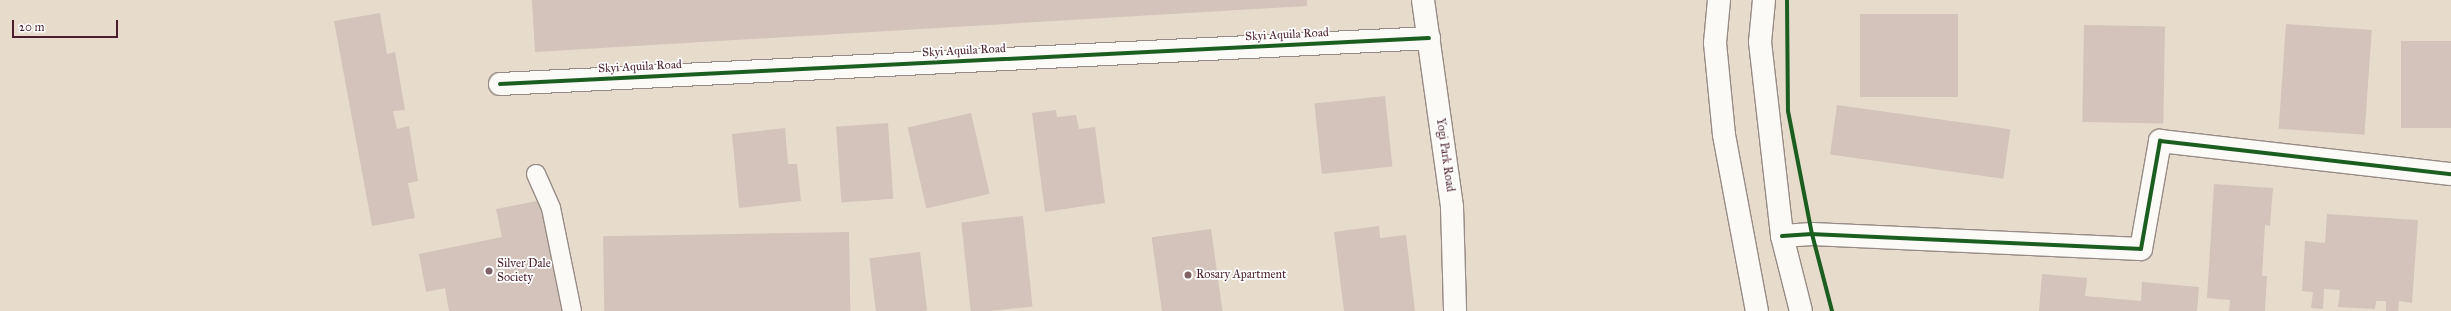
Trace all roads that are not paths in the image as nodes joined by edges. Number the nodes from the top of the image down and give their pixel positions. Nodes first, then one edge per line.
1 (1423, 0) edge
2 (1719, 0) edge
3 (1764, 0) edge
4 (1429, 38) junction
5 (500, 84) dead end
6 (536, 174) dead end
7 (2451, 174) edge
8 (1782, 236) junction
9 (572, 311) edge
10 (1455, 311) edge
11 (1757, 311) edge
12 (1801, 311) edge

1 - 4 street, Yogi Park Road
2 - 11 street
3 - 8 street
4 - 5 street, Skyi Aquila Road
4 - 10 street, Yogi Park Road
6 - 9 lane
7 - 8 street
8 - 12 street

